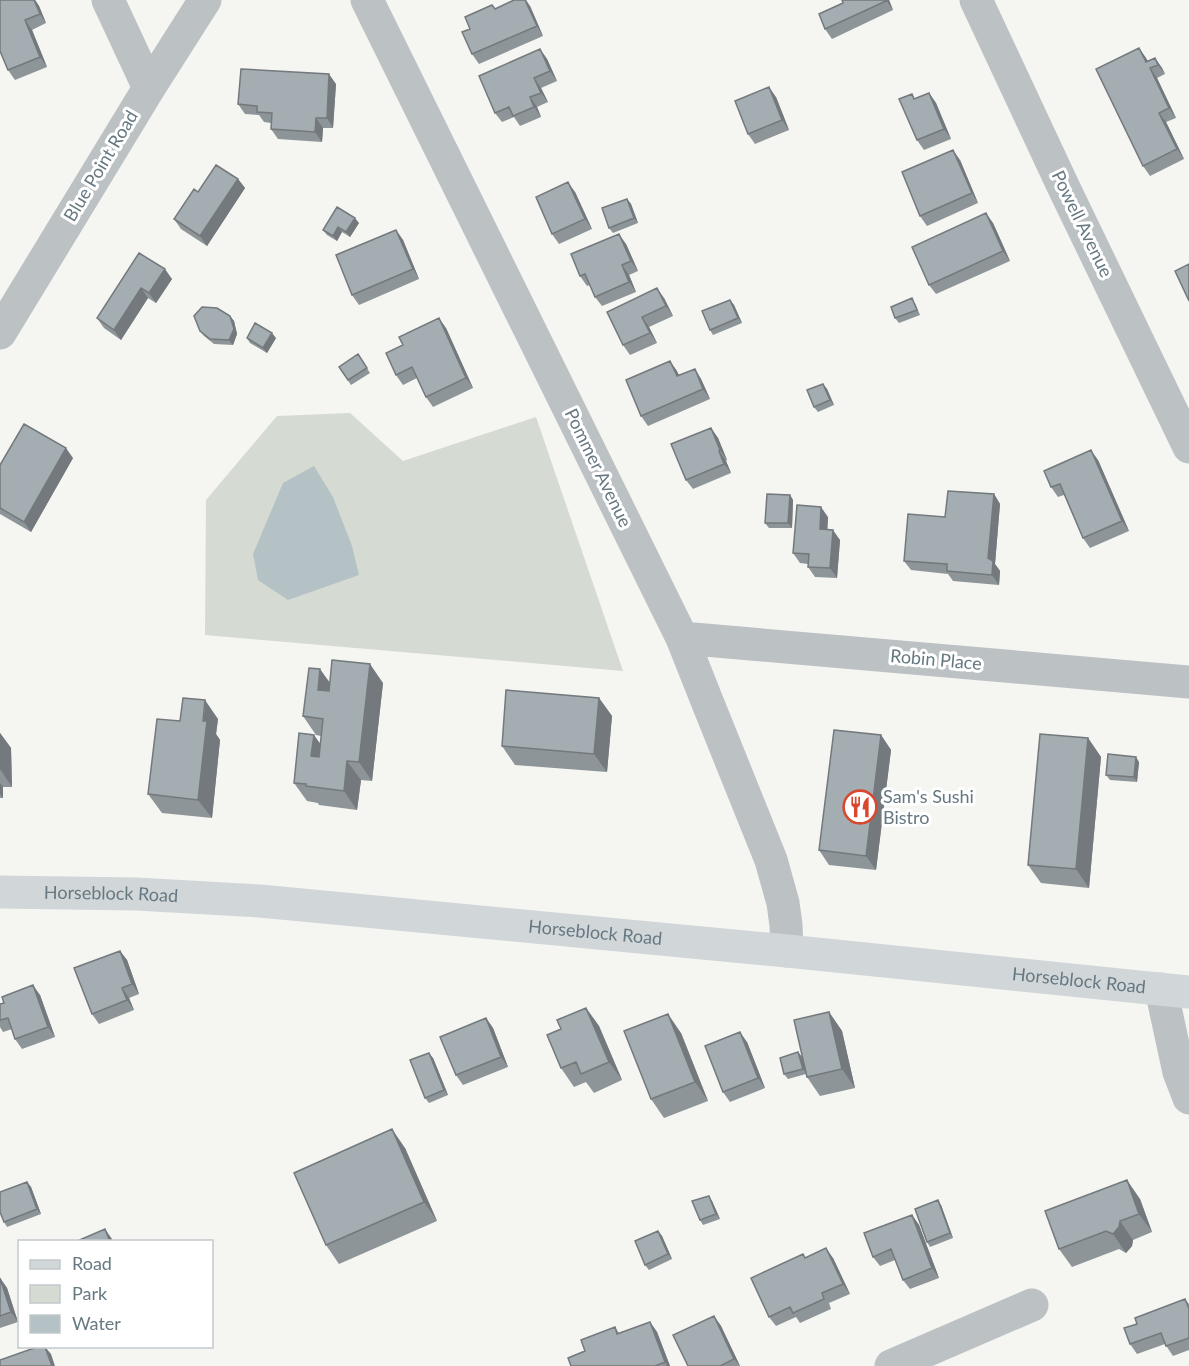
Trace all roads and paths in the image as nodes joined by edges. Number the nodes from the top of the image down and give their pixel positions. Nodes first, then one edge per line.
1 (108, 0) edge
2 (205, 0) edge
3 (367, 0) edge
4 (976, 0) edge
5 (149, 87) junction
6 (0, 333) edge
7 (1189, 447) edge
8 (682, 638) junction
9 (1189, 682) edge
10 (0, 892) edge
11 (787, 951) junction
12 (1175, 991) edge
13 (1189, 1098) edge
14 (1032, 1305) dead end
15 (891, 1366) edge

1 - 5 street
2 - 5 street, Blue Point Road
3 - 8 street, Pommer Avenue
4 - 7 street, Powell Avenue
5 - 6 street, Blue Point Road
8 - 9 street, Robin Place
8 - 11 street, Pommer Avenue
10 - 11 main road, Horseblock Road
11 - 12 main road, Horseblock Road
12 - 13 street
14 - 15 street

